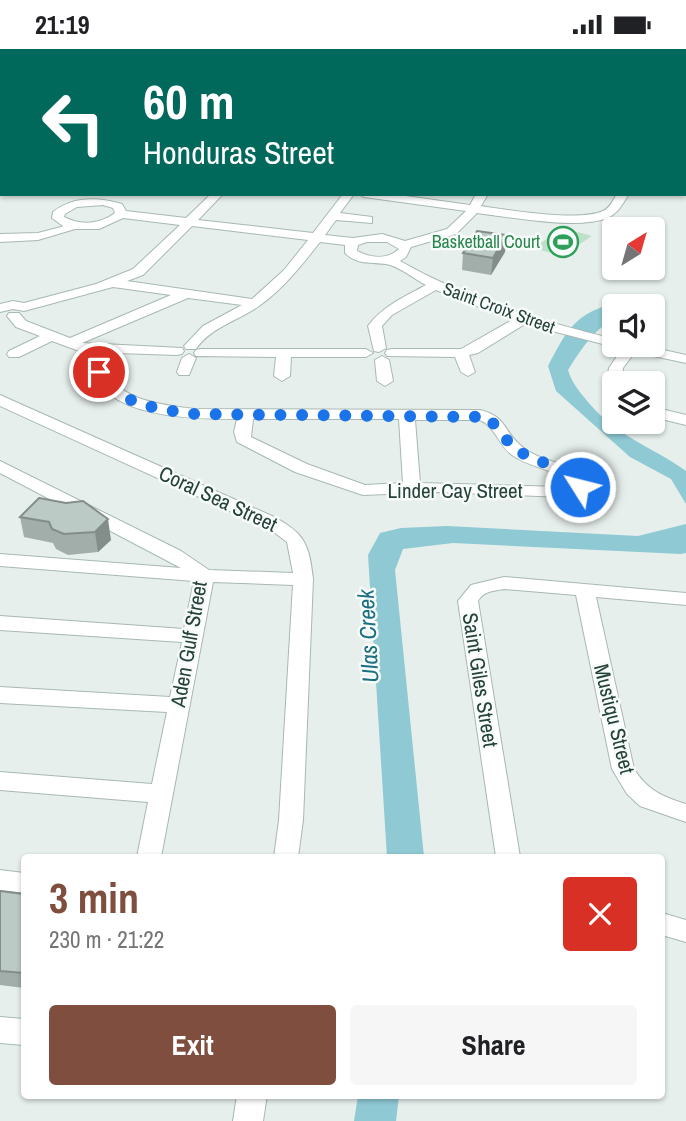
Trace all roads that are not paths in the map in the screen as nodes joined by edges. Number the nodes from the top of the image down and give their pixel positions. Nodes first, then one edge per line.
1 (216, 196) edge
2 (347, 196) edge
3 (379, 196) edge
4 (481, 196) edge
5 (622, 196) edge
6 (71, 201) edge
7 (474, 209) junction
8 (332, 216) junction
9 (118, 217) junction
10 (368, 220) dead end
11 (74, 225) junction
12 (188, 226) junction
13 (2, 241) edge
14 (311, 241) junction
15 (352, 246) junction
16 (404, 246) junction
17 (389, 260) junction
18 (111, 283) junction
19 (436, 285) junction
20 (187, 293) junction
21 (255, 303) junction
22 (0, 308) edge
23 (13, 313) edge
24 (523, 319) junction
25 (50, 337) junction
26 (597, 339) joint
27 (602, 340) edge
28 (68, 344) junction
29 (112, 350) junction
30 (284, 353) junction
31 (461, 353) junction
32 (14, 354) dead end
33 (380, 354) junction
34 (665, 354) edge
35 (188, 356) junction
36 (686, 359) edge
37 (468, 372) dead end
38 (282, 376) dead end
39 (385, 381) dead end
40 (0, 400) edge
41 (246, 414) junction
42 (407, 415) junction
43 (665, 415) edge
44 (686, 420) edge
45 (0, 467) edge
46 (412, 488) junction
47 (0, 560) edge
48 (205, 576) junction
49 (303, 579) junction
50 (585, 590) junction
51 (686, 599) edge
52 (0, 623) edge
53 (194, 636) junction
54 (0, 695) edge
55 (180, 705) junction
56 (0, 781) edge
57 (161, 794) junction
58 (686, 813) edge
59 (150, 854) edge
60 (286, 854) edge
61 (508, 854) edge
62 (0, 880) edge
63 (21, 883) edge
64 (665, 925) edge
65 (686, 931) edge
66 (0, 1030) edge
67 (21, 1032) edge
68 (251, 1099) edge
69 (248, 1121) edge

1 - 12 street
2 - 8 street
3 - 7 street
4 - 7 street
5 - 7 street
6 - 9 street
6 - 11 street
7 - 16 street
8 - 10 street
8 - 14 street
9 - 11 street
9 - 12 street
11 - 13 street
12 - 14 street
12 - 18 street
14 - 15 street
14 - 21 street
15 - 16 street
15 - 17 street, Saint Croix Street
16 - 17 street
17 - 19 street, Saint Croix Street
18 - 20 street
18 - 23 street
19 - 24 street, Saint Croix Street
19 - 33 street
20 - 21 street
20 - 28 street
21 - 35 street
22 - 23 street
23 - 25 street
24 - 26 street, Saint Croix Street
24 - 31 street
25 - 28 street
25 - 32 street
26 - 27 street, Saint Croix Street
28 - 29 street
29 - 35 street
29 - 41 street
30 - 33 street
30 - 35 street
30 - 38 street
31 - 33 street
31 - 37 street
33 - 39 street
34 - 36 street
40 - 49 street, Coral Sea Street
41 - 42 street
41 - 46 street, Linder Cay Street
42 - 46 street
42 - 46 street, Linder Cay Street
43 - 44 street
45 - 48 street, Aden Gulf Street
47 - 48 street
48 - 49 street
48 - 53 street, Aden Gulf Street
49 - 60 street, Coral Sea Street
50 - 51 street, Saint Giles Street
50 - 58 street, Mustiqu Street
50 - 61 street, Saint Giles Street
52 - 53 street
53 - 55 street, Aden Gulf Street
54 - 55 street
55 - 57 street, Aden Gulf Street
56 - 57 street
57 - 59 street, Aden Gulf Street
62 - 63 street
64 - 65 street
66 - 67 street
68 - 69 street

